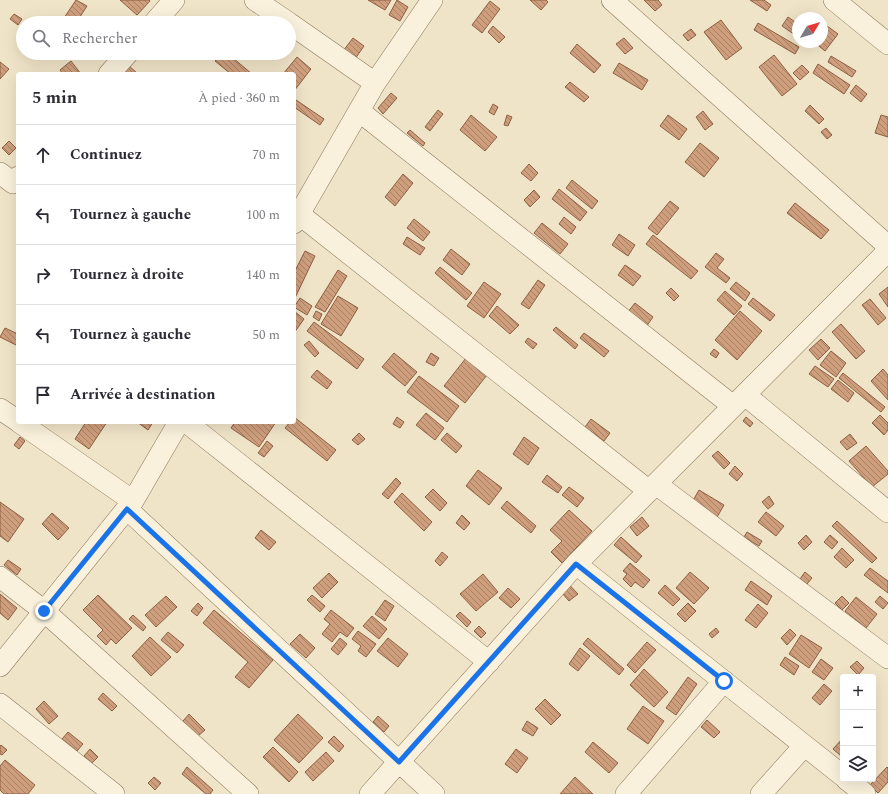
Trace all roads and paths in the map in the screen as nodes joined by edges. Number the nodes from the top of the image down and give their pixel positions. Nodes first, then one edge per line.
1 (174, 0) edge
2 (255, 0) edge
3 (432, 0) edge
4 (612, 0) edge
5 (834, 0) edge
6 (160, 16) edge
7 (279, 16) edge
8 (296, 28) edge
9 (888, 44) edge
10 (122, 60) edge
11 (111, 72) edge
12 (375, 83) junction
13 (359, 111) junction
14 (0, 173) edge
15 (16, 179) edge
16 (297, 219) edge
17 (888, 246) edge
18 (888, 251) edge
19 (739, 400) junction
20 (0, 409) edge
21 (16, 420) edge
22 (22, 424) edge
23 (178, 424) edge
24 (189, 424) edge
25 (652, 487) junction
26 (130, 505) junction
27 (888, 512) edge
28 (576, 564) junction
29 (0, 577) edge
30 (44, 611) junction
31 (888, 658) edge
32 (489, 662) junction
33 (0, 666) edge
34 (724, 681) junction
35 (0, 704) edge
36 (804, 746) junction
37 (399, 762) junction
38 (840, 774) edge
39 (850, 782) edge
40 (114, 794) edge
41 (248, 794) edge
42 (370, 794) edge
43 (434, 794) edge
44 (626, 794) edge
45 (761, 794) edge
46 (865, 794) edge

1 - 6 street
2 - 7 street
3 - 12 street
4 - 17 street
5 - 9 street
8 - 12 street
10 - 11 street
12 - 13 street
13 - 16 street
13 - 19 street
14 - 15 street
16 - 25 street
18 - 19 street
19 - 25 street
19 - 27 street
20 - 21 street
22 - 26 street
23 - 26 street
24 - 32 street
25 - 28 street
25 - 31 street
26 - 30 street
26 - 37 street
28 - 32 street
28 - 34 street
29 - 30 street
30 - 33 street
30 - 41 street
32 - 37 street
34 - 36 street
34 - 44 street
35 - 40 street
36 - 38 street
36 - 45 street
37 - 42 street
37 - 43 street
39 - 46 street

